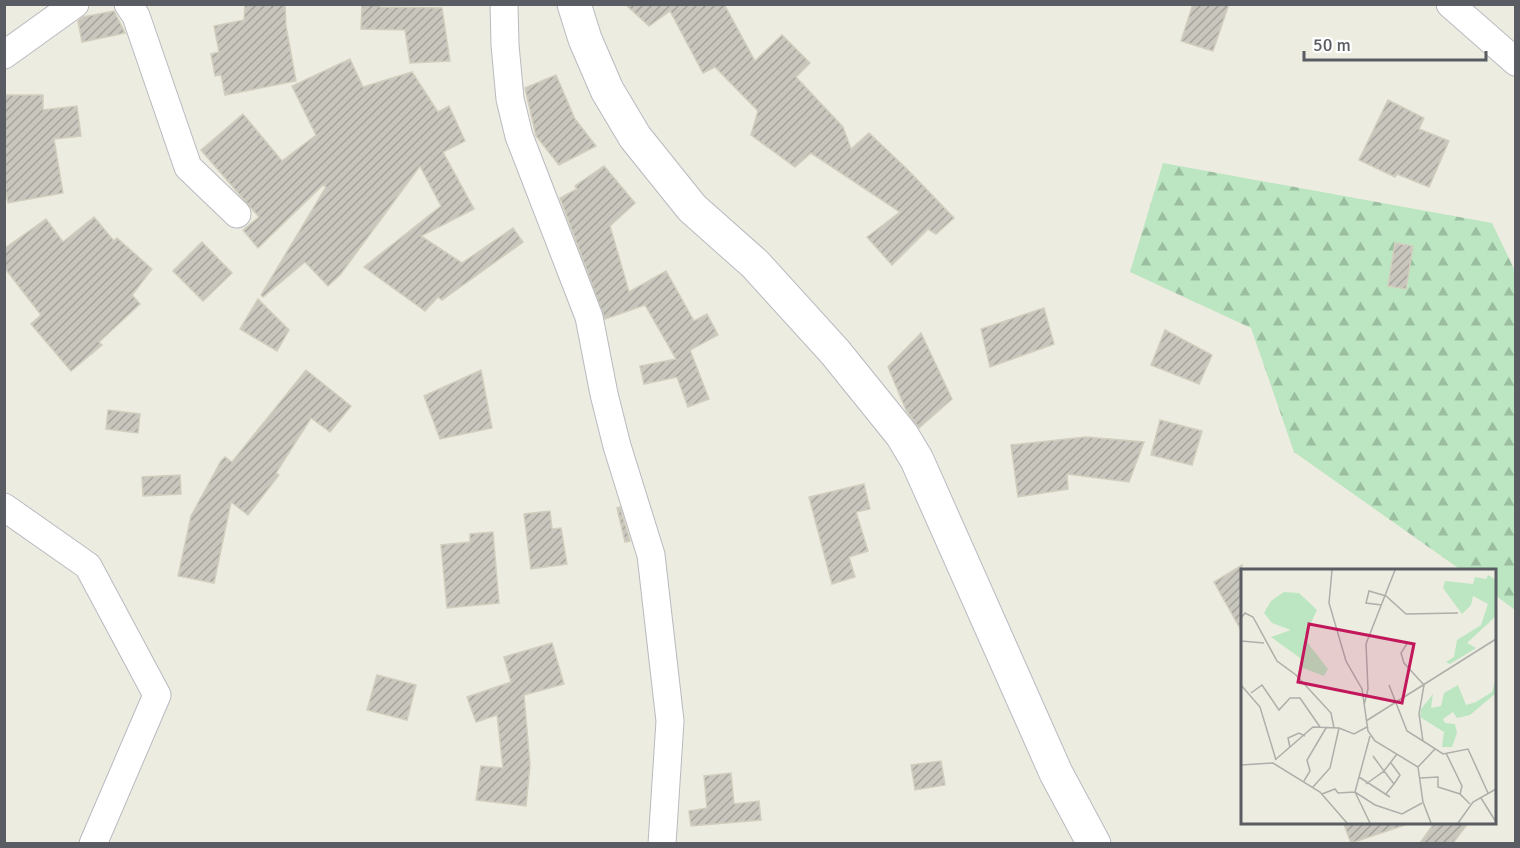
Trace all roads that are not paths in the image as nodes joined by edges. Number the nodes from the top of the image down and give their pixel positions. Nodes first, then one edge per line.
1 (75, 4) edge
2 (128, 4) edge
3 (504, 4) edge
4 (574, 4) edge
5 (1450, 4) edge
6 (4, 55) edge
7 (1515, 63) edge
8 (237, 214) dead end
9 (4, 507) edge
10 (93, 843) edge
11 (663, 843) edge
12 (1094, 843) edge

1 - 6 street
2 - 8 street
3 - 11 street
4 - 12 street
5 - 7 street
9 - 10 street

